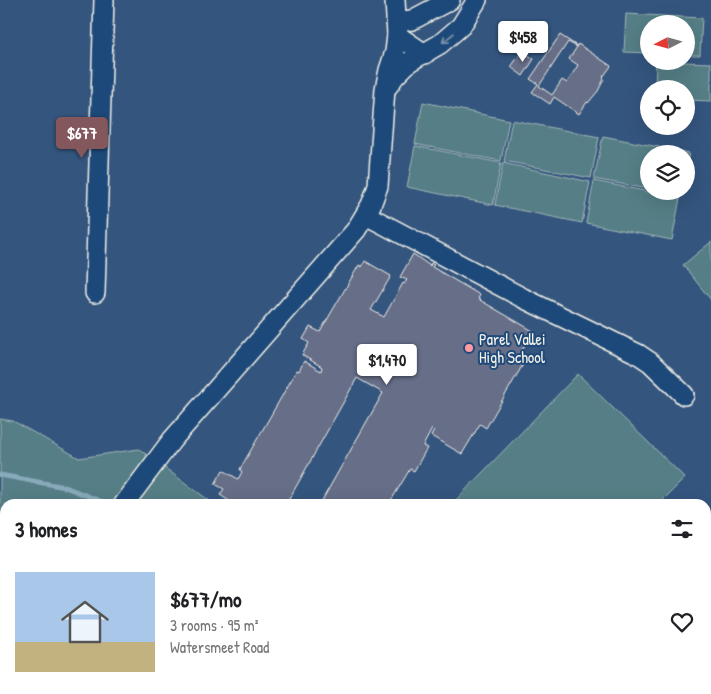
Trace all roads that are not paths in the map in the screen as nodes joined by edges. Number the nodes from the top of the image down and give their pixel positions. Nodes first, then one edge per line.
1 (104, 0) edge
2 (395, 0) edge
3 (450, 0) edge
4 (477, 0) edge
5 (397, 29) junction
6 (425, 54) junction
7 (385, 89) junction
8 (366, 215) junction
9 (95, 293) dead end
10 (684, 395) dead end
11 (128, 499) edge

1 - 9 street
2 - 5 street
3 - 5 street
4 -> 6 street
5 - 6 street
5 - 7 street
6 - 7 street
7 - 8 street
8 - 10 street
8 - 11 street

